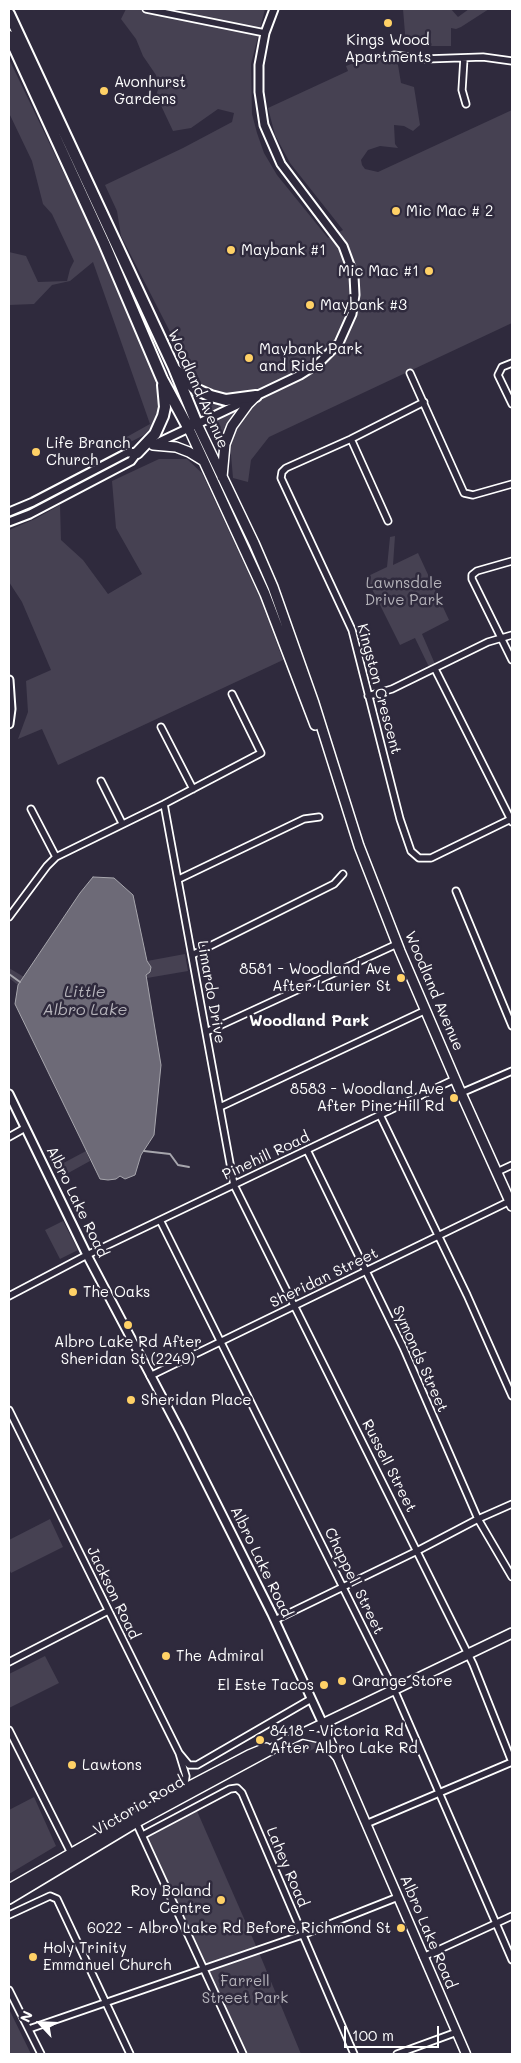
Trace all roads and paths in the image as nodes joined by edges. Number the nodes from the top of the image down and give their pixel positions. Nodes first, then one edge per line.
1 (146, 9) edge
2 (274, 9) edge
3 (9, 14) edge
4 (265, 33) junction
5 (9, 36) edge
6 (9, 45) edge
7 (394, 55) dead end
8 (464, 58) junction
9 (512, 61) edge
10 (36, 97) junction
11 (466, 104) dead end
12 (512, 363) edge
13 (174, 368) junction
14 (410, 374) dead end
15 (162, 379) junction
16 (256, 396) junction
17 (424, 402) junction
18 (512, 404) edge
19 (193, 426) junction
20 (351, 439) junction
21 (154, 445) junction
22 (137, 453) junction
23 (202, 460) junction
24 (222, 478) junction
25 (512, 484) edge
26 (9, 512) edge
27 (388, 521) dead end
28 (9, 522) edge
29 (512, 561) edge
30 (512, 635) edge
31 (501, 638) junction
32 (512, 660) edge
33 (435, 669) junction
34 (9, 680) edge
35 (232, 694) dead end
36 (368, 696) junction
37 (9, 724) edge
38 (162, 727) dead end
39 (101, 781) dead end
40 (338, 784) junction
41 (194, 789) junction
42 (164, 804) junction
43 (31, 809) dead end
44 (319, 817) dead end
45 (512, 820) edge
46 (122, 823) junction
47 (56, 857) junction
48 (343, 874) dead end
49 (179, 879) junction
50 (456, 891) dead end
51 (9, 917) edge
52 (397, 944) junction
53 (192, 955) junction
54 (426, 1010) junction
55 (512, 1026) edge
56 (206, 1032) junction
57 (512, 1071) edge
58 (455, 1079) junction
59 (460, 1093) junction
60 (9, 1094) edge
61 (220, 1107) junction
62 (380, 1115) junction
63 (26, 1128) junction
64 (9, 1137) edge
65 (307, 1150) junction
66 (512, 1165) edge
67 (497, 1172) junction
68 (234, 1185) junction
69 (511, 1204) edge
70 (160, 1220) junction
71 (439, 1235) junction
72 (87, 1255) junction
73 (367, 1272) junction
74 (9, 1296) edge
75 (294, 1306) junction
76 (221, 1340) junction
77 (150, 1376) junction
78 (512, 1396) edge
79 (9, 1410) edge
80 (512, 1504) edge
81 (478, 1519) junction
82 (417, 1551) junction
83 (512, 1577) edge
84 (343, 1585) junction
85 (108, 1611) junction
86 (275, 1620) junction
87 (512, 1633) edge
88 (468, 1654) junction
89 (9, 1662) edge
90 (394, 1690) junction
91 (312, 1698) junction
92 (323, 1724) junction
93 (9, 1730) edge
94 (302, 1734) junction
95 (285, 1742) junction
96 (179, 1753) junction
97 (337, 1756) junction
98 (512, 1762) edge
99 (184, 1789) junction
100 (440, 1792) junction
101 (135, 1820) junction
102 (366, 1824) junction
103 (143, 1835) junction
104 (73, 1856) junction
105 (9, 1889) edge
106 (398, 1897) junction
107 (9, 1899) edge
108 (9, 1915) edge
109 (512, 1916) edge
110 (497, 1923) junction
111 (302, 1935) junction
112 (423, 1956) junction
113 (512, 1960) edge
114 (204, 1968) junction
115 (9, 1990) edge
116 (104, 2002) junction
117 (29, 2029) junction
118 (457, 2032) junction
119 (40, 2054) edge
120 (130, 2054) edge
121 (243, 2054) edge
122 (354, 2054) edge
123 (397, 2054) edge
124 (466, 2054) edge

1 - 4 street
2 - 4 street
3 - 13 highway, Woodland Avenue
4 - 16 street
5 - 10 highway, Woodland Avenue
6 - 10 highway
7 - 8 street
8 - 9 street
8 - 11 street
10 - 15 highway, Woodland Avenue
12 - 18 street
13 - 16 highway
13 - 19 highway, Woodland Avenue
14 - 17 street
15 - 19 highway, Woodland Avenue
15 - 22 highway
16 - 19 street
16 - 24 main road
17 - 20 street, Kingston Crescent
17 - 25 street
19 - 21 street
19 - 23 main road, Woodland Avenue
19 - 24 main road, Woodland Avenue
20 - 27 street
20 - 36 street, Kingston Crescent
21 - 22 street
21 - 23 main road
22 - 26 street
22 - 28 street
23 - 40 main road, Woodland Avenue
24 - 40 main road, Woodland Avenue
29 - 31 street
30 - 31 street
31 - 32 street
31 - 33 street
33 - 36 street
33 - 45 street
34 - 37 street
35 - 41 street
36 - 45 street, Kingston Crescent
38 - 41 street
39 - 46 street
40 - 52 main road, Woodland Avenue
41 - 42 street
42 - 46 street
42 - 49 street, Limardo Drive
43 - 47 street
44 - 49 street
46 - 47 street
47 - 51 street
48 - 53 street
49 - 53 street, Limardo Drive
50 - 55 street
52 - 54 main road, Woodland Avenue
52 - 56 street
53 - 56 street, Limardo Drive
54 - 58 main road, Woodland Avenue
54 - 61 street
56 - 61 street, Limardo Drive
57 - 59 street
58 - 59 main road, Woodland Avenue
58 - 62 street, Pinehill Road
59 - 67 main road, Woodland Avenue
60 - 63 street, Albro Lake Road
61 - 68 street, Limardo Drive
62 - 65 street, Pinehill Road
62 - 71 street
63 - 64 street
63 - 72 street, Albro Lake Road
65 - 68 street, Pinehill Road
65 - 73 street, Symonds Street
66 - 67 street
67 - 69 main road, Woodland Avenue
68 - 70 street, Pinehill Road
68 - 75 street, Russell Street
69 - 71 street, Sheridan Street
70 - 72 street, Pinehill Road
70 - 76 street, Chappell Street
71 - 73 street, Sheridan Street
71 - 78 street
72 - 74 street, Pinehill Road
72 - 77 street, Albro Lake Road
73 - 75 street, Sheridan Street
73 - 81 street, Symonds Street
75 - 76 street, Sheridan Street
75 - 82 street, Russell Street
76 - 77 street, Sheridan Street
76 - 84 street, Chappell Street
77 - 86 street, Albro Lake Road
79 - 85 street, Jackson Road
80 - 81 street
81 - 82 street
81 - 83 street, Symonds Street
82 - 84 street
82 - 88 street, Russell Street
84 - 86 street
84 - 90 street, Chappell Street
85 - 89 street
85 - 96 street, Jackson Road
86 - 91 street, Albro Lake Road
87 - 88 main road, Victoria Road
88 - 90 main road, Victoria Road
88 - 98 street, Russell Street
90 - 92 main road, Victoria Road
90 - 100 street, Chappell Street
91 - 92 street, Albro Lake Road
91 - 96 street, Victoria Road
92 - 94 main road, Victoria Road
92 - 97 main road, Albro Lake Road
93 - 104 street
94 - 95 main road, Victoria Road
94 - 97 main road
95 - 99 main road, Victoria Road
95 - 101 main road, Victoria Road
96 - 99 street, Jackson Road
97 - 102 main road, Albro Lake Road
98 - 100 street
99 - 101 main road, Victoria Road
100 - 102 street
100 - 110 street, Chappell Street
101 - 103 street
101 - 104 main road, Victoria Road
102 - 106 main road, Albro Lake Road
103 - 111 street, Lahey Road
103 - 114 street
104 - 105 main road, Victoria Road
104 - 107 main road, Victoria Road
106 - 111 street
106 - 112 main road, Albro Lake Road
108 - 116 street
109 - 110 street
110 - 112 street
110 - 113 street, Chappell Street
111 - 114 street
111 - 122 street, Lahey Road
112 - 118 main road, Albro Lake Road
114 - 116 street
114 - 121 street
115 - 117 street
116 - 117 street
116 - 120 street
117 - 119 street
118 - 123 street
118 - 124 main road, Albro Lake Road

